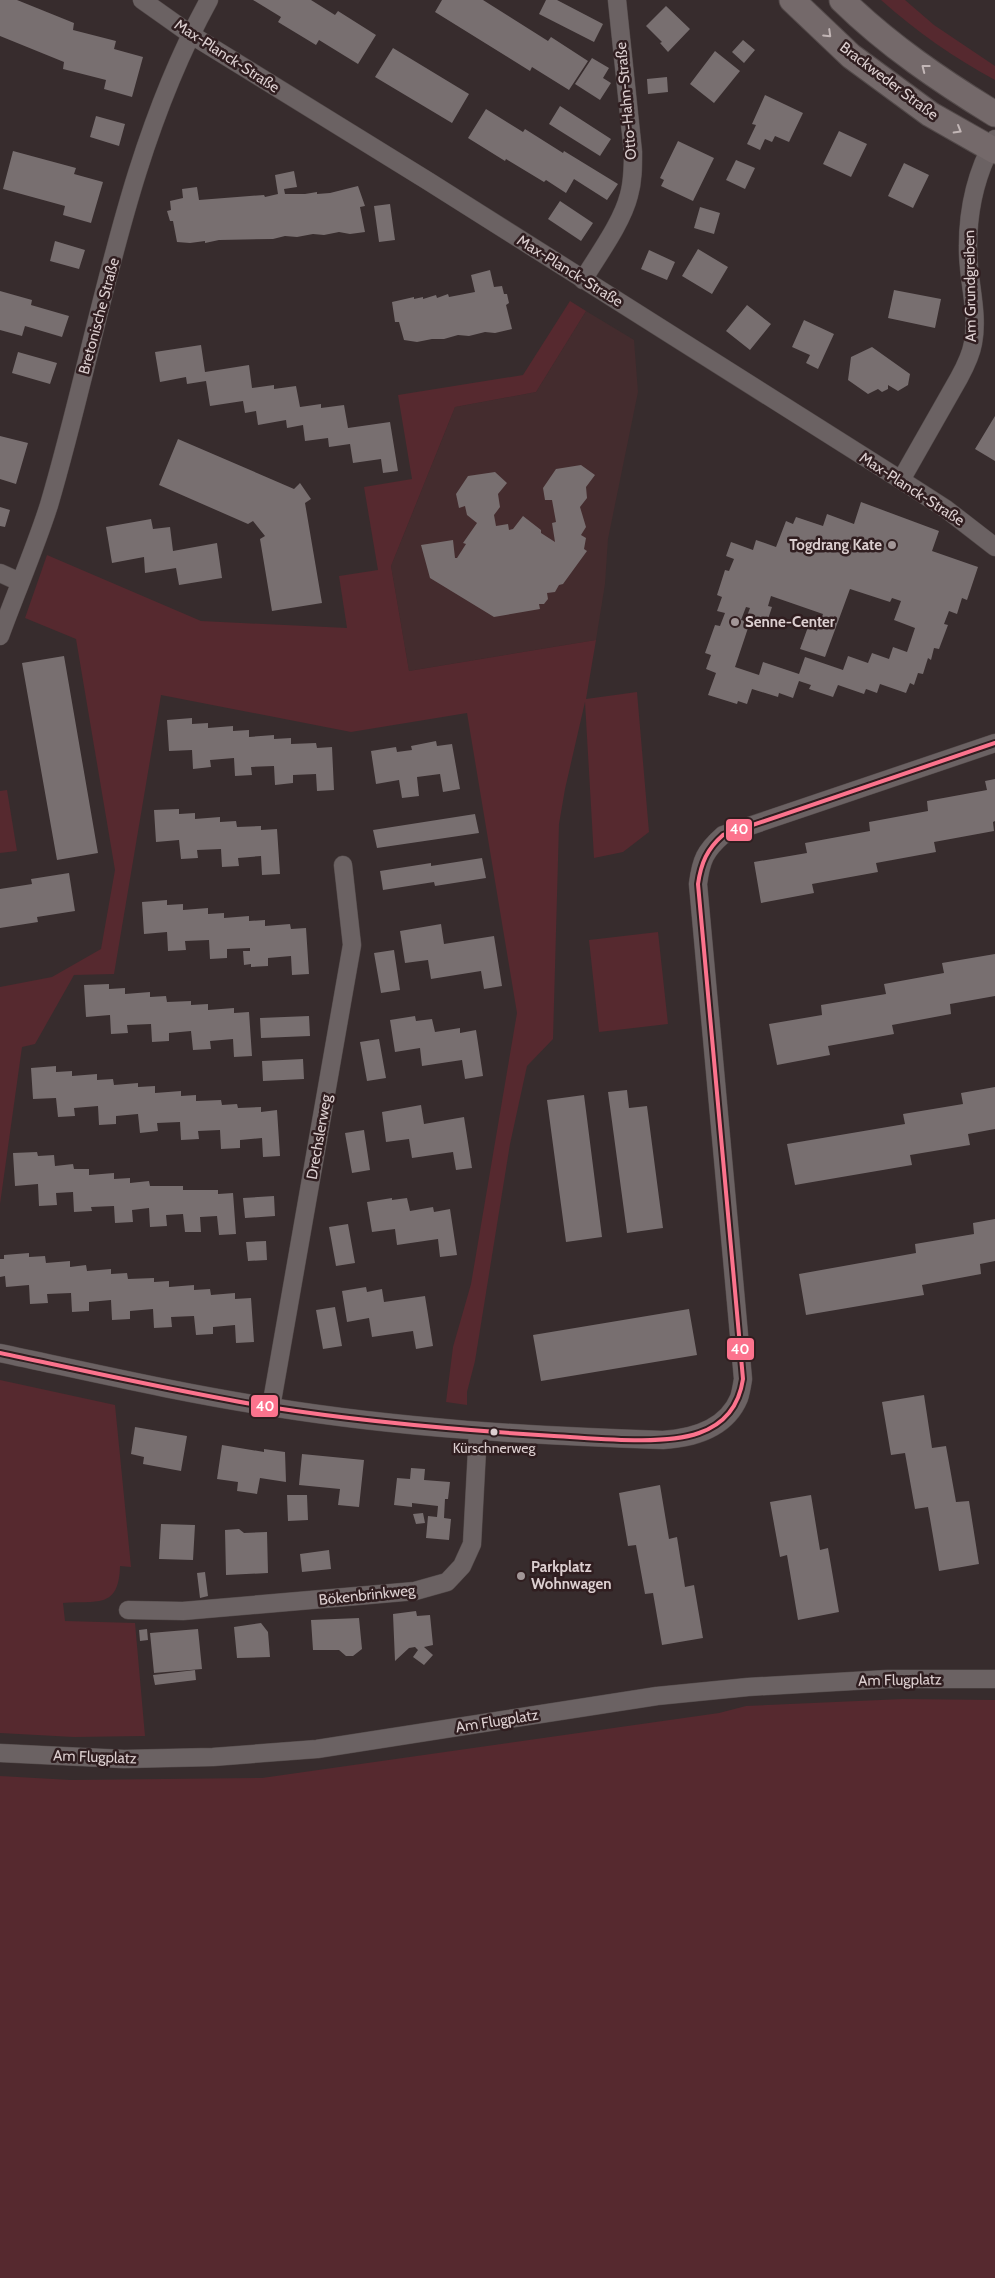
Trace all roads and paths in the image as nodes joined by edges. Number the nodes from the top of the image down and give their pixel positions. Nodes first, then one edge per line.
1 (142, 0) edge
2 (209, 0) edge
3 (617, 0) edge
4 (792, 0) edge
5 (842, 0) edge
6 (190, 34) junction
7 (995, 114) edge
8 (993, 146) edge
9 (583, 280) junction
10 (901, 480) junction
11 (995, 547) edge
12 (0, 573) edge
13 (20, 582) junction
14 (0, 636) edge
15 (995, 743) edge
16 (343, 865) dead end
17 (0, 1353) edge
18 (271, 1407) junction
19 (478, 1431) junction
20 (128, 1610) dead end
21 (995, 1679) edge
22 (0, 1753) edge

1 - 6 street, Max-Planck-Straße
2 - 6 street, Bretonische Straße
3 - 9 street, Otto-Hahn-Straße
4 -> 8 main road, Brackweder Straße
7 -> 5 main road, Brackweder Straße
6 - 9 street, Max-Planck-Straße
6 - 13 street, Bretonische Straße
8 - 10 street, Am Grundgreiben
9 - 10 street, Max-Planck-Straße
10 - 11 street, Max-Planck-Straße
12 - 13 street
13 - 14 street, Bretonische Straße
15 - 19 street
16 - 18 street, Drechslerweg
17 - 18 street
18 - 19 street
19 - 20 street, Bökenbrinkweg
21 - 22 street, Am Flugplatz

